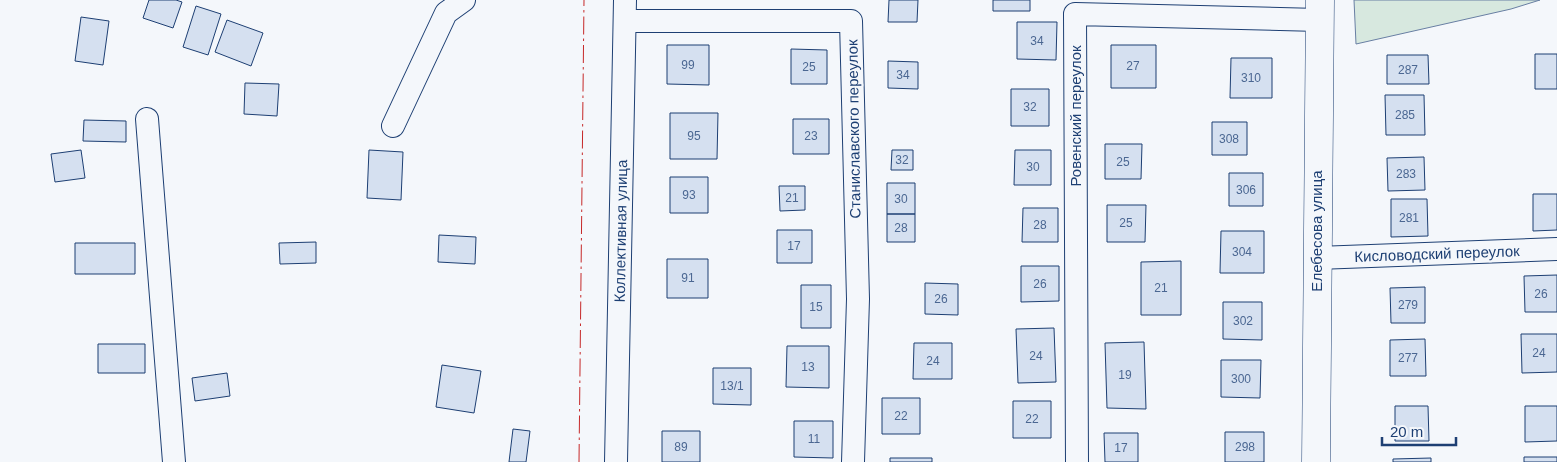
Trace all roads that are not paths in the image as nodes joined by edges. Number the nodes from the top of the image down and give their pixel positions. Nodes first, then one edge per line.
1 (464, 0) edge
2 (625, 10) edge
3 (1319, 10) edge
4 (147, 119) dead end
5 (393, 126) dead end
6 (1557, 250) edge
7 (1317, 258) junction
8 (174, 462) edge
9 (616, 462) edge
10 (853, 462) edge
11 (1077, 462) edge
12 (1316, 462) edge

1 - 5 street
2 - 9 street, Коллективная улица
2 - 10 street, Станиславского переулок
3 - 7 main road, Елебесова улица
3 - 11 street, Ровенский переулок
4 - 8 street
6 - 7 street, Кисловодский переулок
7 - 12 main road, Елебесова улица

